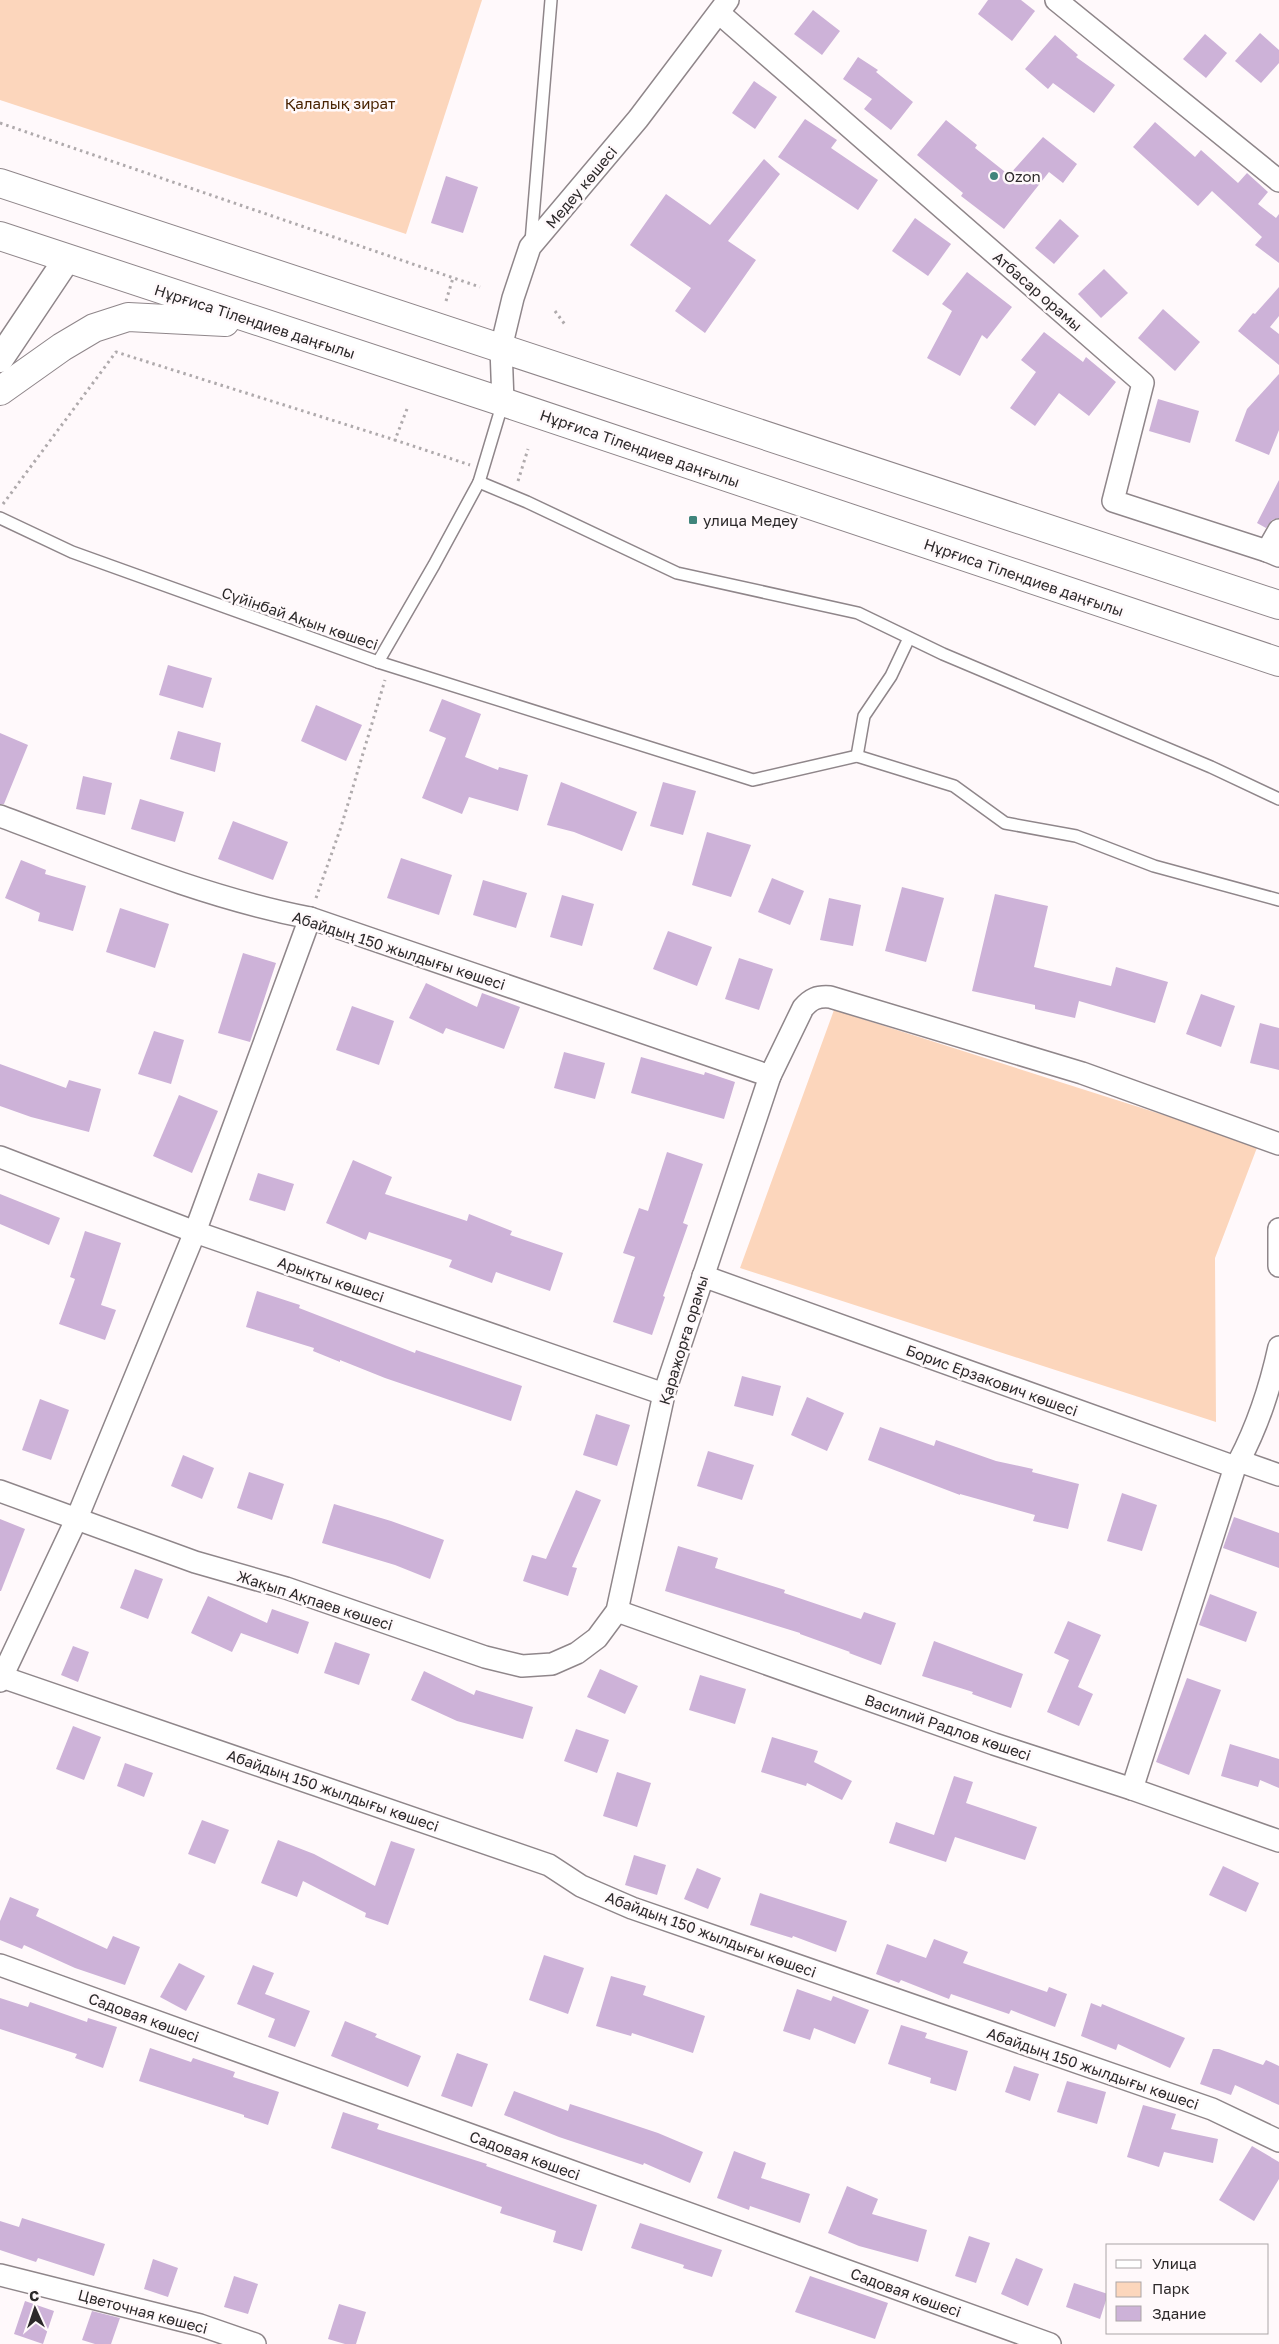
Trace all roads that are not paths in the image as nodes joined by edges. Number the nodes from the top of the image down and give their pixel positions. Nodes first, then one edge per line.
1 (551, 0) edge
2 (1056, 0) edge
3 (723, 6) edge
4 (1279, 181) edge
5 (0, 183) edge
6 (0, 236) edge
7 (530, 247) junction
8 (67, 258) junction
9 (268, 325) junction
10 (501, 348) junction
11 (0, 359) edge
12 (0, 391) edge
13 (503, 402) junction
14 (479, 482) junction
15 (0, 518) edge
16 (1279, 530) edge
17 (1273, 554) edge
18 (1279, 606) edge
19 (909, 638) junction
20 (1279, 662) edge
21 (384, 664) junction
22 (857, 756) junction
23 (1279, 799) edge
24 (0, 816) edge
25 (1279, 900) edge
26 (310, 918) junction
27 (770, 1076) junction
28 (1279, 1144) edge
29 (0, 1157) edge
30 (1279, 1229) edge
31 (195, 1232) junction
32 (1279, 1266) edge
33 (703, 1276) junction
34 (1279, 1346) edge
35 (664, 1394) junction
36 (1237, 1464) junction
37 (1279, 1475) edge
38 (0, 1491) edge
39 (77, 1518) junction
40 (617, 1611) junction
41 (1, 1679) edge
42 (1132, 1789) junction
43 (1279, 1841) edge
44 (0, 1965) edge
45 (1279, 2141) edge
46 (0, 2275) edge
47 (255, 2344) edge
48 (1050, 2344) edge

1 - 7 lane
2 - 4 street
3 - 7 street, Медеу көшесі
3 - 17 street, Атбасар орамы
5 - 10 main road
6 - 8 main road, Нұрғиса Тілендиев даңғылы
7 - 10 street, Медеу көшесі
8 - 9 main road, Нұрғиса Тілендиев даңғылы
8 - 11 street
9 - 12 main road
9 - 13 main road, Нұрғиса Тілендиев даңғылы
10 - 13 street, Медеу көшесі
10 - 18 main road
13 - 14 lane, Сүйінбай Ақын көшесі
13 - 20 main road, Нұрғиса Тілендиев даңғылы
14 - 19 lane
14 - 21 lane, Сүйінбай Ақын көшесі
15 - 21 lane, Сүйінбай Ақын көшесі
16 - 17 street, Атбасар орамы
19 - 22 lane
19 - 23 lane
21 - 22 lane
22 - 25 lane
24 - 26 street, Абайдың 150 жылдығы көшесі
26 - 27 street, Абайдың 150 жылдығы көшесі
26 - 31 street
27 - 28 street, Қаражорға орамы
27 - 33 street, Қаражорға орамы
29 - 31 street, Арықты көшесі
30 - 32 street
31 - 35 street, Арықты көшесі
31 - 39 street
33 - 35 street, Қаражорға орамы
33 - 36 street, Борис Ерзакович көшесі
34 - 36 street
35 - 40 street, Қаражорға орамы
36 - 37 street, Борис Ерзакович көшесі
36 - 42 street
38 - 39 street, Жақып Ақпаев көшесі
39 - 40 street, Жақып Ақпаев көшесі
39 - 41 street
40 - 42 street, Василий Радлов көшесі
41 - 45 street, Абайдың 150 жылдығы көшесі
42 - 43 street, Василий Радлов көшесі
44 - 48 street, Садовая көшесі
46 - 47 street, Цветочная көшесі

